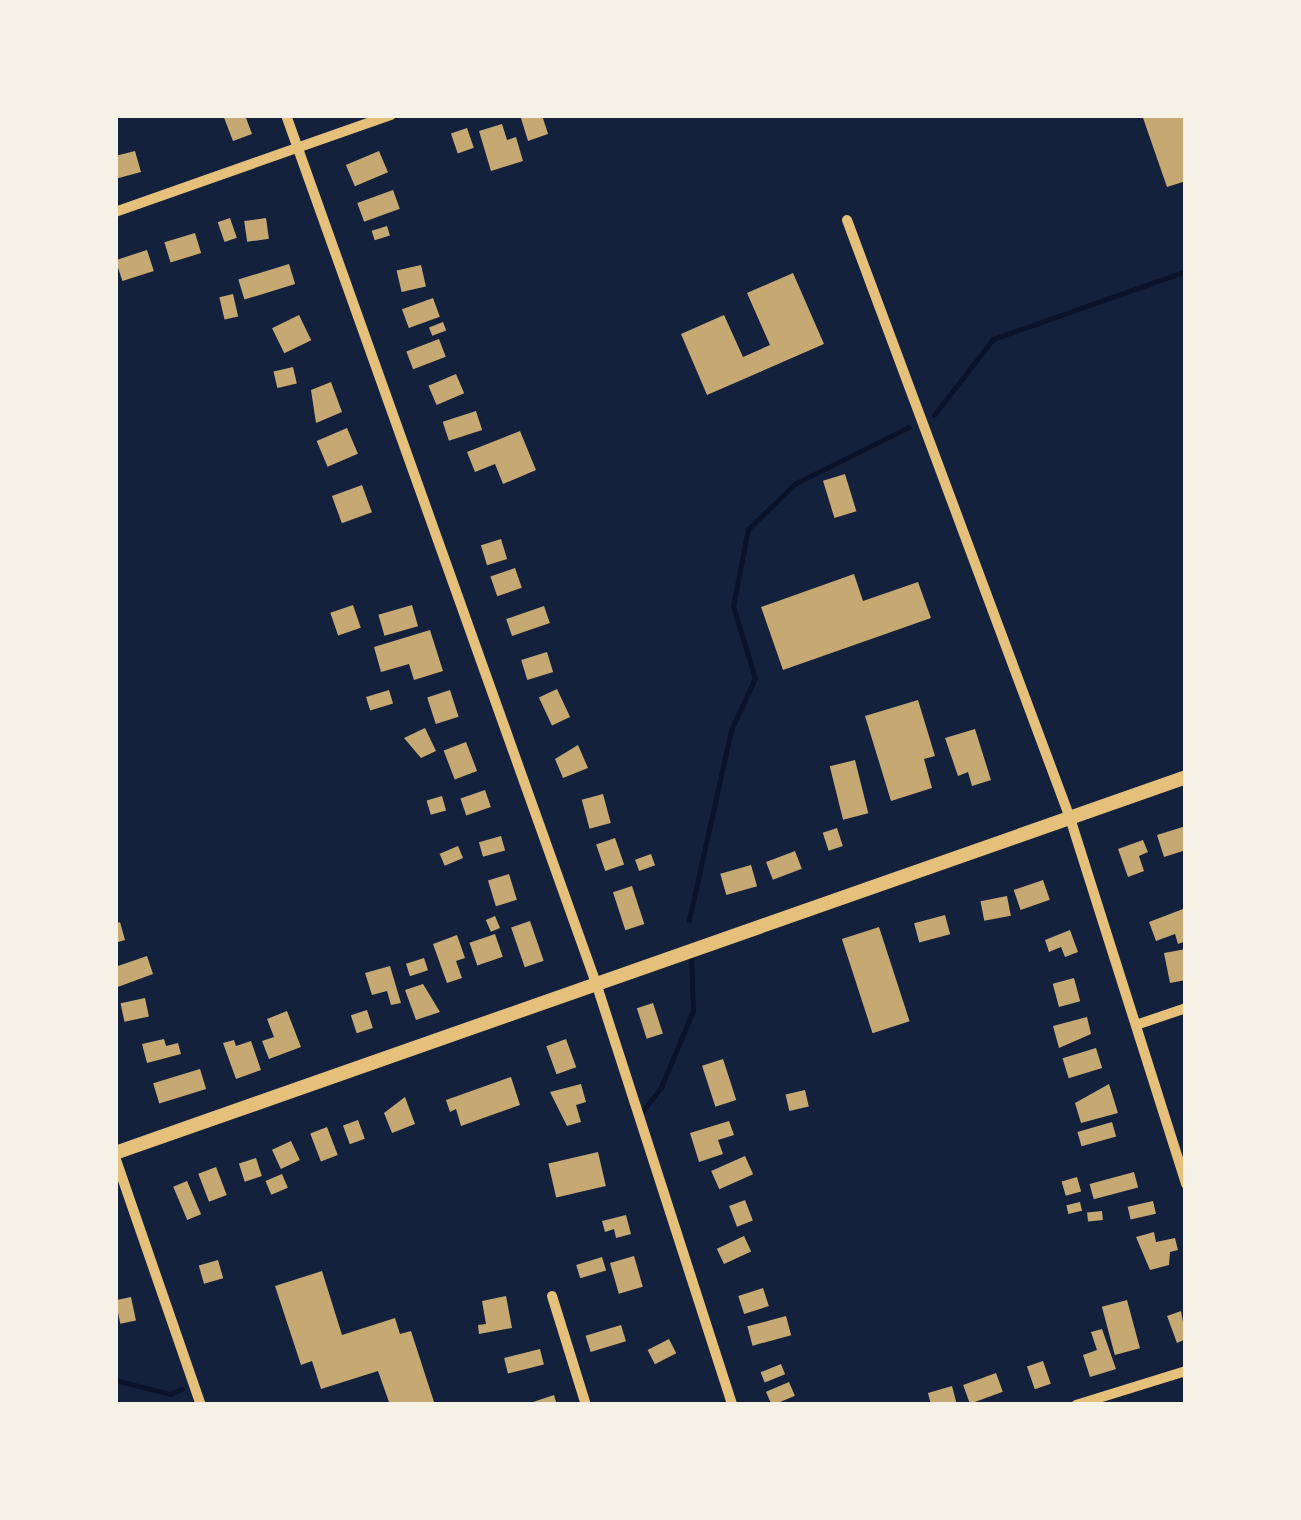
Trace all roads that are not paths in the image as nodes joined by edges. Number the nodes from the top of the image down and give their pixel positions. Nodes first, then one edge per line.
1 (286, 115) edge
2 (391, 115) edge
3 (298, 148) junction
4 (115, 212) edge
5 (847, 220) dead end
6 (1186, 777) edge
7 (1070, 818) junction
8 (597, 986) junction
9 (1186, 1008) edge
10 (1136, 1024) junction
11 (115, 1155) edge
12 (1186, 1184) edge
13 (552, 1296) dead end
14 (1186, 1370) edge
15 (202, 1405) edge
16 (586, 1405) edge
17 (732, 1405) edge
18 (1076, 1405) edge

1 - 3 street
2 - 3 street
3 - 4 street
3 - 8 street
5 - 7 street
6 - 7 main road
7 - 8 main road
7 - 10 street
8 - 11 main road
8 - 17 street
9 - 10 street
10 - 12 street
11 - 15 street
13 - 16 street
14 - 18 street

